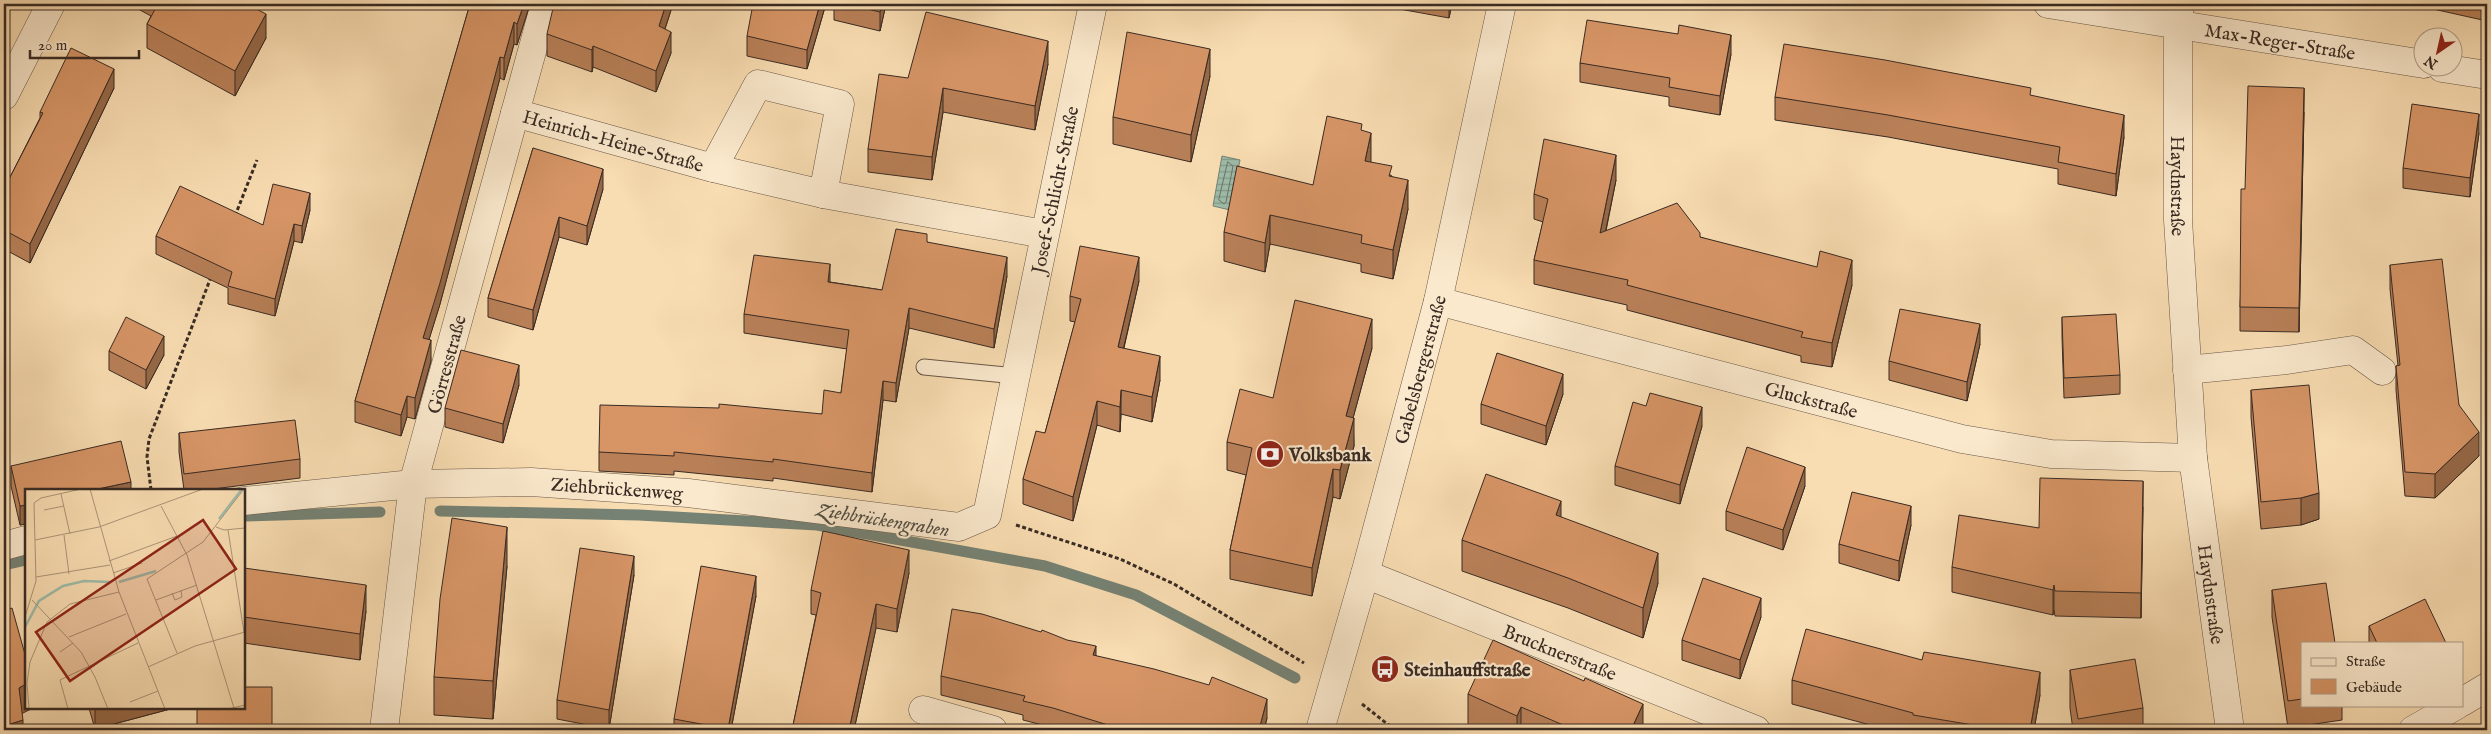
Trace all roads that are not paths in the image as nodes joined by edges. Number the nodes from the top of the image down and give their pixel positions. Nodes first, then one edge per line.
1 (51, 4) edge
2 (544, 4) edge
3 (1093, 4) edge
4 (1502, 4) edge
5 (2048, 4) edge
6 (2179, 14) edge
7 (2414, 62) edge
8 (2464, 71) edge
9 (2487, 75) edge
10 (4, 96) edge
11 (515, 113) junction
12 (713, 168) junction
13 (823, 194) junction
14 (1044, 234) junction
15 (1438, 301) junction
16 (924, 367) dead end
17 (2187, 370) junction
18 (2382, 371) dead end
19 (1016, 376) junction
20 (2193, 458) junction
21 (413, 484) junction
22 (245, 501) edge
23 (987, 516) joint
24 (25, 540) edge
25 (4, 546) edge
26 (1365, 574) junction
27 (2487, 687) edge
28 (2464, 701) edge
29 (2455, 706) edge
30 (923, 710) dead end
31 (384, 730) edge
32 (993, 730) edge
33 (1320, 730) edge
34 (1756, 730) edge
35 (2230, 730) edge
36 (2413, 730) edge

1 - 10 street
2 - 11 street, Görresstraße
3 - 14 street, Josef-Schlicht-Straße
4 - 15 street, Gabelsbergerstraße
5 - 6 street, Max-Reger-Straße
6 - 7 street, Max-Reger-Straße
6 - 17 street, Haydnstraße
8 - 9 street
11 - 12 street, Heinrich-Heine-Straße
11 - 21 street, Görresstraße
12 - 13 street, Heinrich-Heine-Straße
12 - 13 street, Heinrich-Heine-Straße
13 - 14 street, Heinrich-Heine-Straße
14 - 19 street, Josef-Schlicht-Straße
15 - 20 street, Gluckstraße
15 - 26 street, Gabelsbergerstraße
16 - 19 lane
17 - 18 street
17 - 20 street, Haydnstraße
19 - 23 street, Josef-Schlicht-Straße
20 - 35 street, Haydnstraße
21 - 22 street, Ziehbrückenweg
21 - 23 street, Ziehbrückenweg
21 - 31 street, Görresstraße
24 - 25 street
26 - 33 street, Gabelsbergerstraße
26 - 34 street, Brucknerstraße
27 - 28 street
29 - 36 street
30 - 32 street

